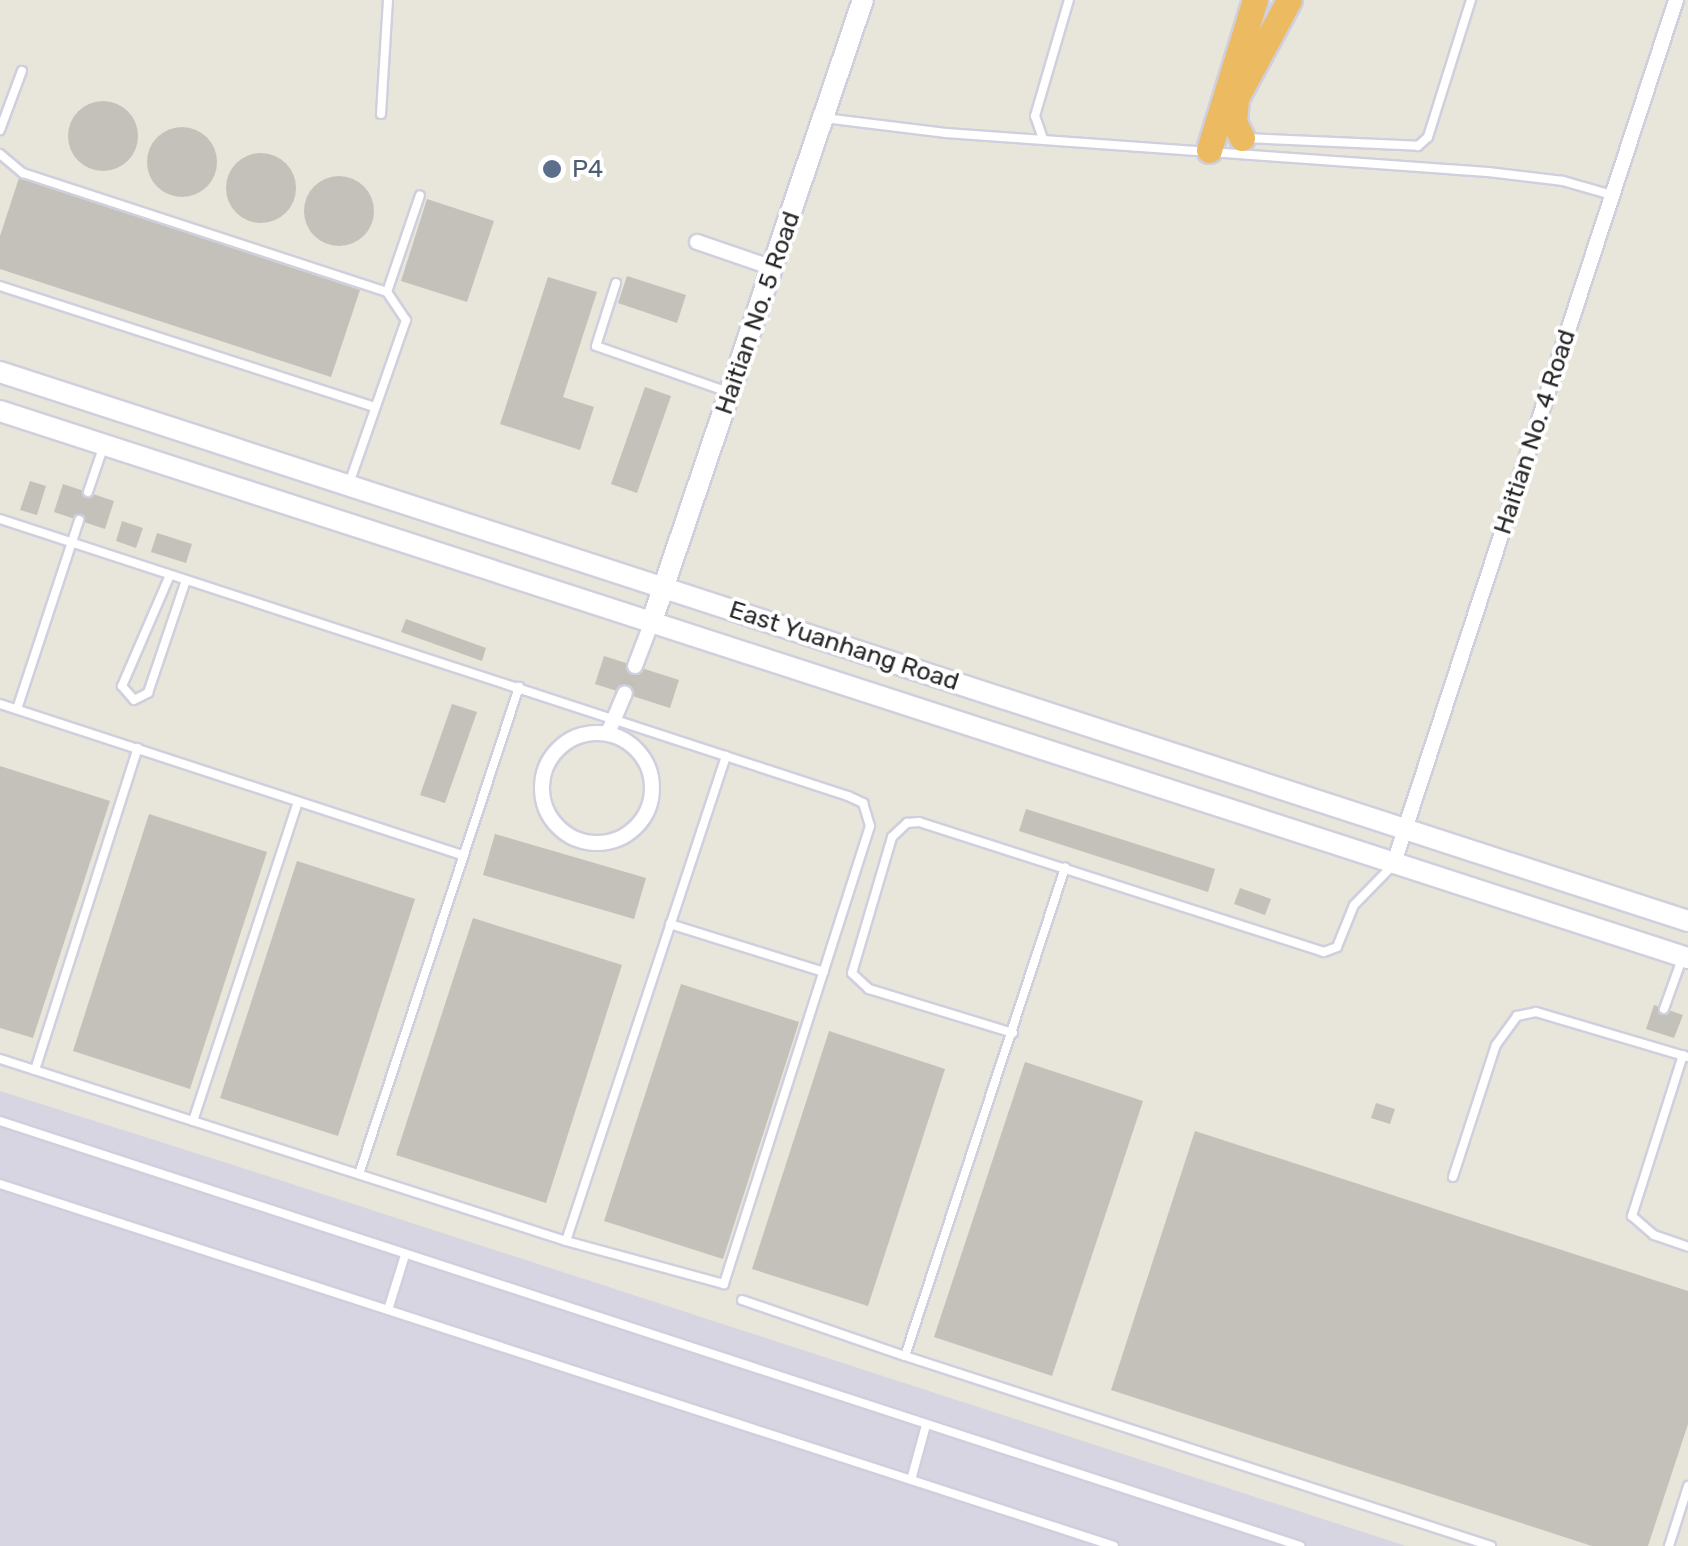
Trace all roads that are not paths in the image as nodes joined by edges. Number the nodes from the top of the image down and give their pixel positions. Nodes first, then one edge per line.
1 (388, 0) edge
2 (863, 0) edge
3 (1069, 0) edge
4 (1254, 0) edge
5 (1288, 0) edge
6 (1471, 0) edge
7 (1676, 0) edge
8 (22, 72) dead end
9 (381, 114) dead end
10 (824, 118) junction
11 (0, 130) edge
12 (1242, 138) joint
13 (1043, 139) junction
14 (1210, 150) junction
15 (0, 154) edge
16 (420, 195) dead end
17 (1612, 196) junction
18 (697, 242) dead end
19 (773, 268) junction
20 (616, 283) dead end
21 (0, 286) edge
22 (388, 292) junction
23 (0, 372) edge
24 (731, 394) junction
25 (376, 407) junction
26 (0, 411) edge
27 (104, 445) junction
28 (349, 485) junction
29 (88, 492) dead end
30 (0, 519) edge
31 (79, 520) dead end
32 (71, 543) junction
33 (170, 574) junction
34 (186, 580) junction
35 (665, 588) junction
36 (651, 624) junction
37 (635, 666) tunnel mouth
38 (519, 687) junction
39 (625, 694) tunnel mouth
40 (0, 704) edge
41 (17, 710) junction
42 (614, 718) junction
43 (608, 733) junction
44 (138, 748) junction
45 (726, 756) junction
46 (298, 802) junction
47 (1406, 829) junction
48 (464, 856) junction
49 (1394, 864) junction
50 (1065, 868) junction
51 (1688, 921) edge
52 (670, 924) junction
53 (1685, 957) edge
54 (824, 972) junction
55 (1664, 1008) dead end
56 (1656, 1032) dead end
57 (1012, 1033) junction
58 (1653, 1046) junction
59 (1686, 1056) edge
60 (0, 1058) edge
61 (35, 1070) junction
62 (193, 1121) junction
63 (0, 1122) edge
64 (359, 1174) junction
65 (1452, 1177) dead end
66 (0, 1184) edge
67 (566, 1241) junction
68 (1688, 1247) edge
69 (406, 1255) junction
70 (742, 1300) dead end
71 (388, 1310) junction
72 (906, 1356) junction
73 (926, 1424) junction
74 (911, 1480) junction
75 (1688, 1486) edge
76 (1114, 1546) edge
77 (1300, 1546) edge
78 (1490, 1546) edge
79 (1669, 1546) edge

1 - 9 lane
2 - 10 street, Haitian No. 5 Road
3 - 13 lane
4 - 14 highway
5 - 12 highway
6 - 12 lane
7 - 17 street, Haitian No. 4 Road
8 - 11 lane
10 - 13 lane
10 - 19 street, Haitian No. 5 Road
13 - 14 lane
14 - 17 lane
15 - 22 lane
16 - 22 lane
17 - 47 street, Haitian No. 4 Road
18 - 19 street
19 - 24 street, Haitian No. 5 Road
20 - 24 lane
21 - 25 lane
22 - 25 lane
23 - 28 street, East Yuanhang Road
24 - 35 street, Haitian No. 5 Road
25 - 28 lane
26 - 27 street, East Yuanhang Road
27 - 29 lane
27 - 36 street, East Yuanhang Road
28 - 35 street, East Yuanhang Road
30 - 32 lane
31 - 32 lane
32 - 33 lane
32 - 41 lane
33 - 34 lane
33 - 34 lane
34 - 38 lane
35 - 36 street, Haitian No. 5 Road
35 - 47 street, East Yuanhang Road
36 - 37 street
36 - 49 street, East Yuanhang Road
38 - 42 lane
38 - 48 lane
39 - 42 street
40 - 41 lane
41 - 44 lane
42 - 43 street
42 - 45 lane
43 - 43 street
44 - 46 lane
44 - 61 lane
45 - 52 lane
45 - 54 lane
46 - 48 lane
46 - 62 lane
47 - 49 street, Haitian No. 4 Road
47 - 51 street, East Yuanhang Road
48 - 64 lane
49 - 50 lane
49 - 53 street, East Yuanhang Road
50 - 57 lane
50 - 57 lane
52 - 54 lane
52 - 67 lane
53 - 55 lane
54 - 67 lane
56 - 58 lane
57 - 72 lane
58 - 59 lane
58 - 65 lane
59 - 68 lane
60 - 61 lane
61 - 62 lane
62 - 64 lane
63 - 69 lane
64 - 67 lane
66 - 71 lane
69 - 71 lane
69 - 73 lane
70 - 72 lane
71 - 74 lane
72 - 78 lane
73 - 74 lane
73 - 77 lane
74 - 76 lane
75 - 79 lane

